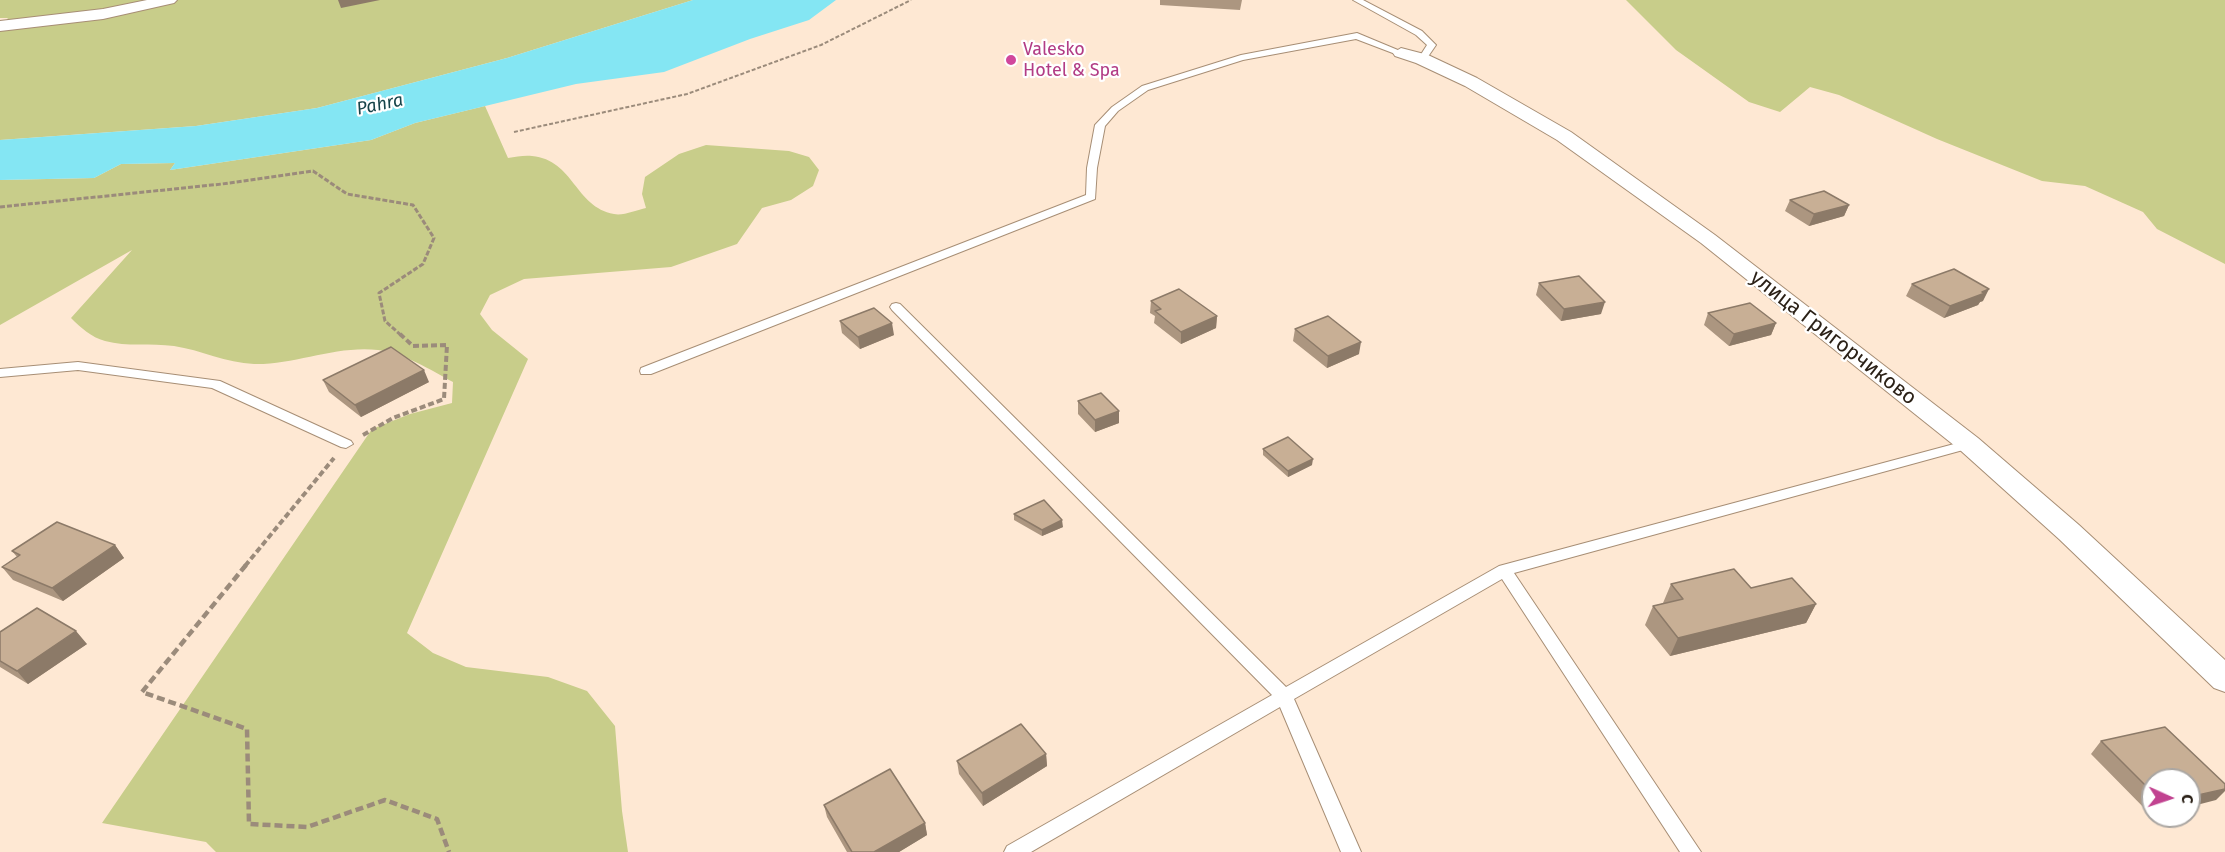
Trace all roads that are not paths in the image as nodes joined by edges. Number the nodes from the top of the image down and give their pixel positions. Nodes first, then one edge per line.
1 (169, 0) edge
2 (1357, 0) edge
3 (0, 26) edge
4 (1411, 56) junction
5 (896, 307) dead end
6 (646, 371) dead end
7 (0, 373) edge
8 (345, 444) road end
9 (1969, 444) junction
10 (1504, 570) junction
11 (2225, 679) edge
12 (1284, 696) junction
13 (1014, 852) edge
14 (1351, 852) edge
15 (1691, 852) edge

1 - 3 street
2 - 4 lane
4 - 6 lane
4 - 9 street, улица Григорчиково
5 - 12 lane
7 - 8 lane
9 - 10 lane
9 - 11 street, улица Григорчиково
10 - 12 lane
10 - 15 lane
12 - 13 lane
12 - 14 lane

